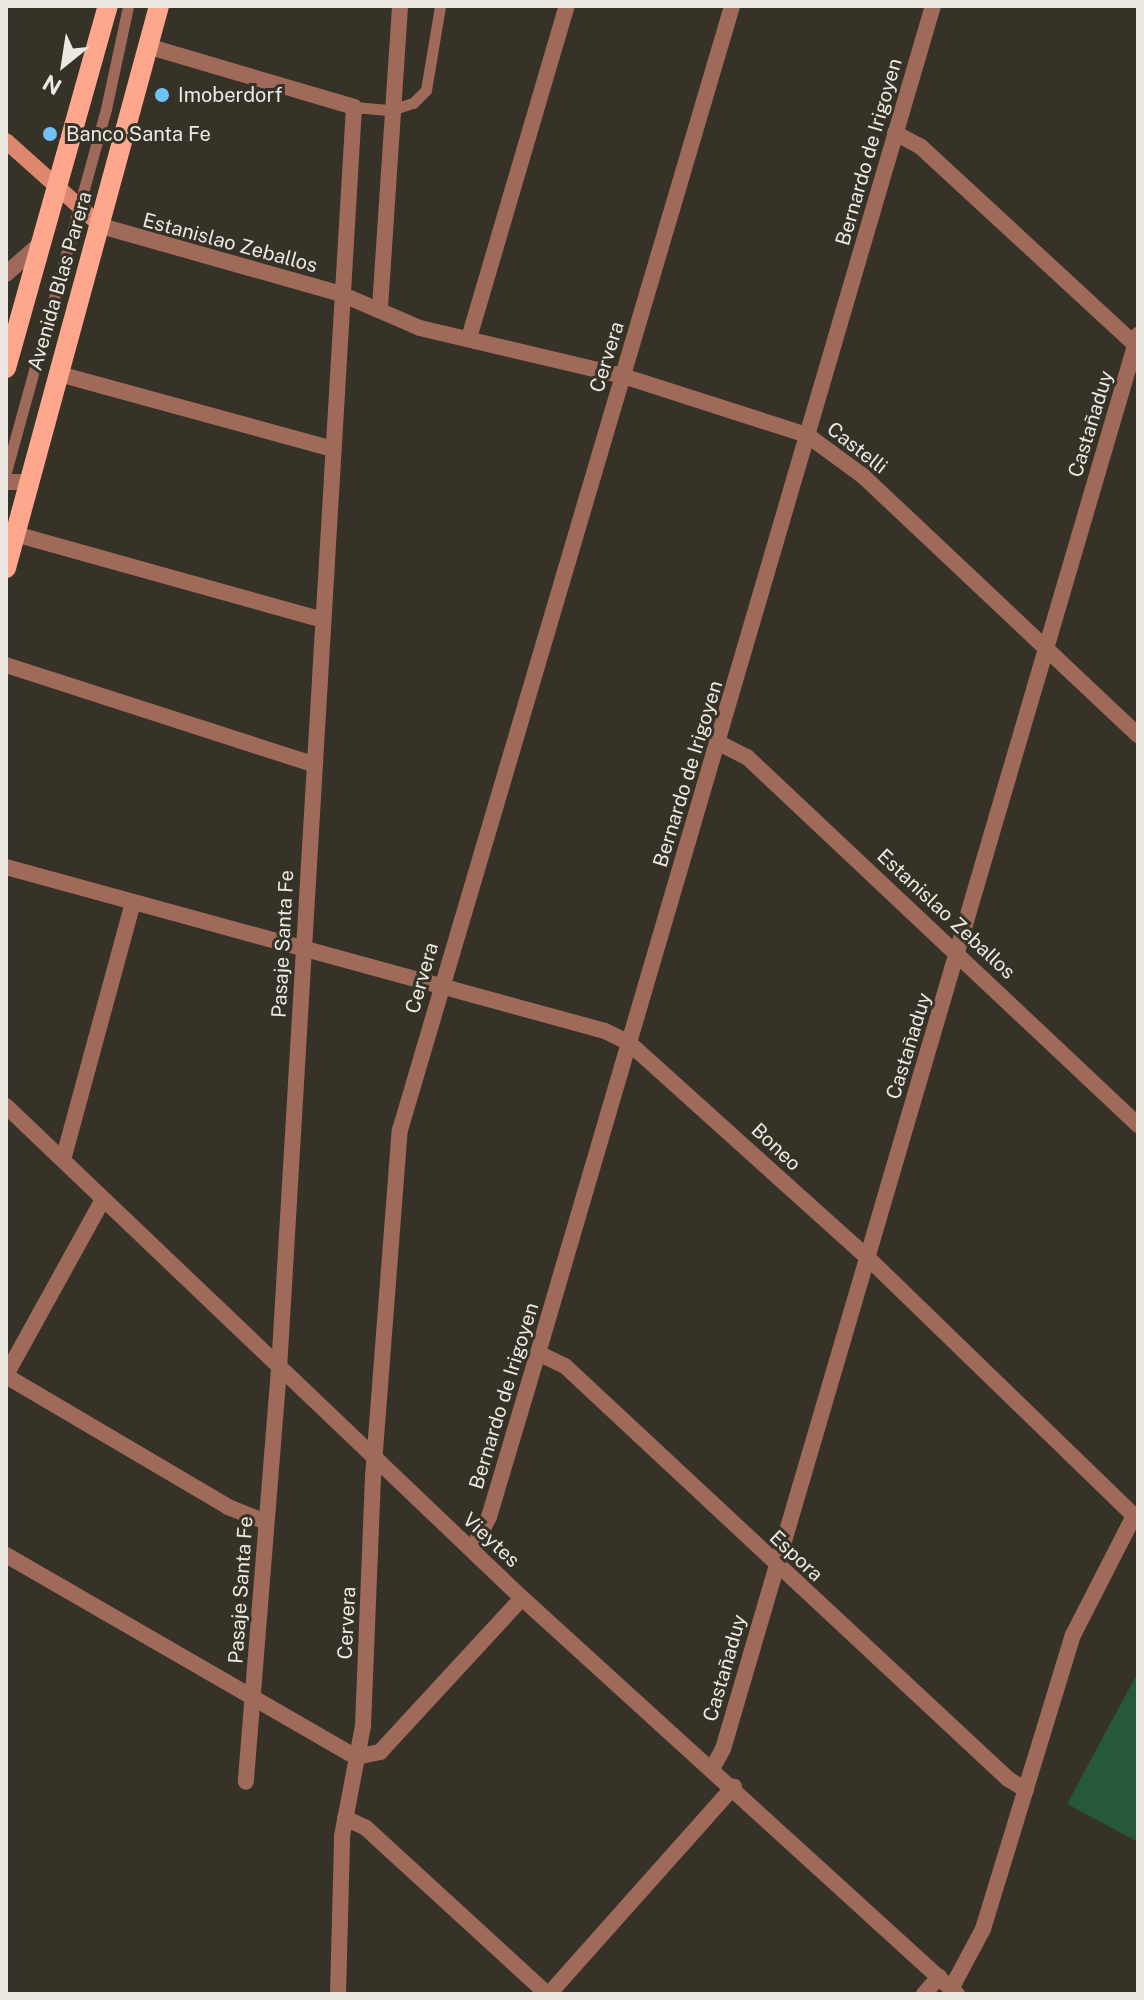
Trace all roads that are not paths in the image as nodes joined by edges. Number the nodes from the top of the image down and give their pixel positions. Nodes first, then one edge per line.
1 (108, 6) edge
2 (128, 6) edge
3 (159, 6) edge
4 (400, 6) edge
5 (440, 6) edge
6 (567, 6) edge
7 (732, 6) edge
8 (933, 6) edge
9 (147, 46) junction
10 (354, 107) junction
11 (391, 110) junction
12 (895, 133) junction
13 (6, 141) edge
14 (59, 193) junction
15 (76, 208) junction
16 (101, 226) junction
17 (42, 242) junction
18 (6, 274) edge
19 (341, 294) junction
20 (380, 308) junction
21 (469, 338) junction
22 (1137, 342) edge
23 (6, 368) edge
24 (59, 374) junction
25 (623, 376) junction
26 (807, 435) junction
27 (333, 449) junction
28 (6, 472) edge
29 (6, 482) edge
30 (27, 482) junction
31 (15, 534) junction
32 (6, 568) edge
33 (323, 620) junction
34 (1045, 647) junction
35 (6, 665) edge
36 (1138, 735) edge
37 (719, 743) junction
38 (312, 764) junction
39 (6, 867) edge
40 (133, 903) junction
41 (302, 950) junction
42 (958, 951) junction
43 (440, 988) junction
44 (628, 1042) junction
45 (6, 1106) edge
46 (1138, 1125) edge
47 (63, 1160) junction
48 (103, 1199) junction
49 (867, 1257) junction
50 (538, 1353) junction
51 (279, 1369) junction
52 (6, 1375) edge
53 (375, 1459) junction
54 (1136, 1518) edge
55 (266, 1522) junction
56 (472, 1550) junction
57 (6, 1555) edge
58 (776, 1565) junction
59 (522, 1598) junction
60 (252, 1693) junction
61 (356, 1757) junction
62 (713, 1767) junction
63 (246, 1782) dead end
64 (734, 1786) junction
65 (1026, 1790) junction
66 (345, 1818) junction
67 (949, 1987) edge
68 (338, 1994) edge
69 (548, 1994) edge
70 (924, 1994) edge

1 - 14 main road, Avenida Blas Parera
2 - 15 lane
3 - 9 main road, Avenida Blas Parera
4 - 11 street
5 - 11 lane
6 - 21 street
7 - 25 street, Cervera
8 - 12 street, Bernardo de Irigoyen
9 - 10 street
9 - 16 main road, Avenida Blas Parera
10 - 11 lane
10 - 19 street, Pasaje Santa Fe
11 - 20 street
12 - 22 street
12 - 26 street, Bernardo de Irigoyen
13 - 14 main road, Estanislao Zeballos
14 - 15 main road, Estanislao Zeballos
14 - 17 main road, Avenida Blas Parera
15 - 16 main road, Estanislao Zeballos
15 - 28 lane
16 - 19 street, Estanislao Zeballos
16 - 24 main road, Avenida Blas Parera
17 - 18 street
17 - 23 main road, Avenida Blas Parera
19 - 20 street, Estanislao Zeballos
19 - 27 street, Pasaje Santa Fe
20 - 21 street, Estanislao Zeballos
21 - 25 street, Castelli
22 - 34 street, Castañaduy
24 - 27 street
24 - 30 main road, Avenida Blas Parera
25 - 26 street, Castelli
25 - 43 street, Cervera
26 - 34 street, Castelli
26 - 37 street, Bernardo de Irigoyen
27 - 33 street, Pasaje Santa Fe
29 - 30 street
30 - 31 main road, Avenida Blas Parera
31 - 32 main road, Avenida Blas Parera
31 - 33 street
33 - 38 street, Pasaje Santa Fe
34 - 36 street, Castelli
34 - 42 street, Castañaduy
35 - 38 street
37 - 42 street, Estanislao Zeballos
37 - 44 street, Bernardo de Irigoyen
38 - 41 street, Pasaje Santa Fe
39 - 40 street
40 - 41 street
40 - 47 street
41 - 43 street, Boneo
41 - 51 street, Pasaje Santa Fe
42 - 46 street, Estanislao Zeballos
42 - 49 street, Castañaduy
43 - 44 street, Boneo
43 - 53 street, Cervera
44 - 49 street, Boneo
44 - 50 street, Bernardo de Irigoyen
45 - 47 street, Vieytes
47 - 48 street, Vieytes
48 - 51 street, Vieytes
48 - 52 street
49 - 54 street, Boneo
49 - 58 street, Castañaduy
50 - 56 street, Bernardo de Irigoyen
50 - 58 street, Espora
51 - 53 street, Vieytes
51 - 55 street, Pasaje Santa Fe
52 - 55 street
53 - 56 street, Vieytes
53 - 61 street, Cervera
54 - 65 street
55 - 60 street, Pasaje Santa Fe
56 - 59 street, Vieytes
57 - 60 street
58 - 62 street, Castañaduy
58 - 65 street, Espora
59 - 61 street
59 - 62 street, Vieytes
60 - 61 street
60 - 63 street, Pasaje Santa Fe
61 - 66 street, Cervera
62 - 64 street, Vieytes
64 - 67 street, Vieytes
64 - 69 street
65 - 67 street
66 - 68 street, Cervera
66 - 69 street
67 - 70 street

